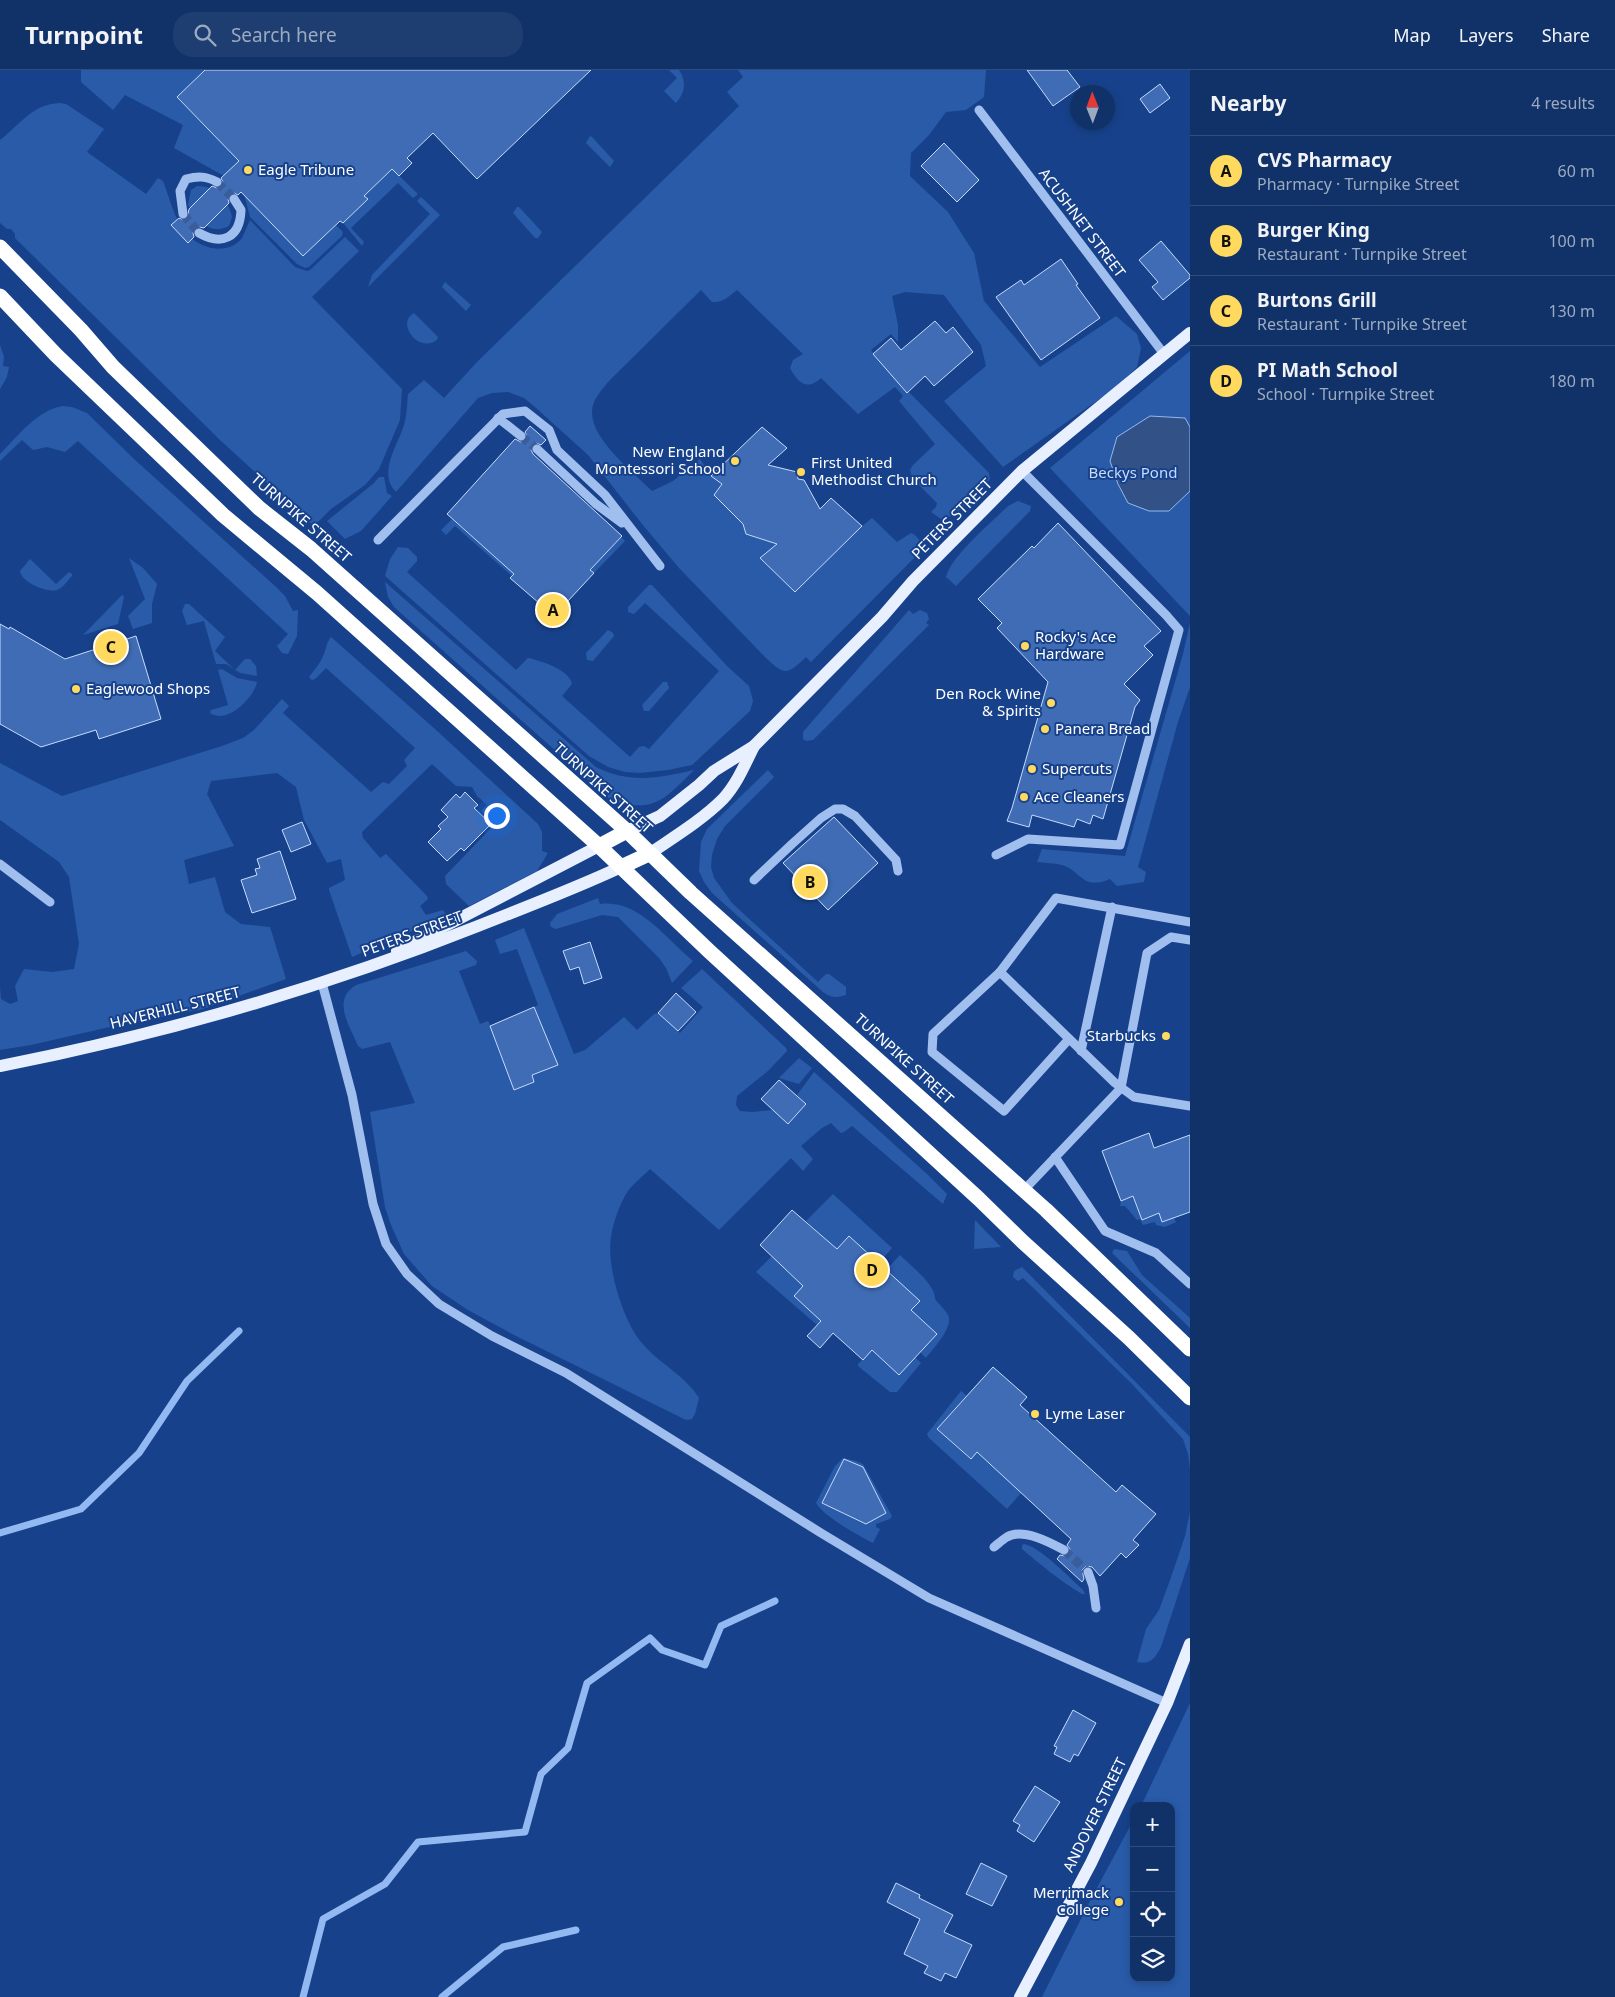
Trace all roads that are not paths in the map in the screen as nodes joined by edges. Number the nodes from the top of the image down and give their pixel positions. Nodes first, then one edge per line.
1 (978, 110) dead end
2 (217, 182) tunnel mouth
3 (234, 199) tunnel mouth
4 (183, 214) tunnel mouth
5 (199, 233) tunnel mouth
6 (0, 247) edge
7 (0, 296) edge
8 (1190, 333) edge
9 (1164, 354) junction
10 (498, 418) junction
11 (521, 436) tunnel mouth
12 (537, 449) tunnel mouth
13 (1022, 471) junction
14 (630, 529) junction
15 (378, 540) dead end
16 (660, 566) dead end
17 (754, 746) junction
18 (627, 831) junction
19 (599, 846) junction
20 (649, 854) junction
21 (996, 855) dead end
22 (0, 864) edge
23 (621, 867) junction
24 (898, 872) dead end
25 (754, 880) dead end
26 (50, 902) dead end
27 (1112, 908) junction
28 (1190, 922) edge
29 (1190, 940) edge
30 (356, 972) junction
31 (1000, 972) junction
32 (322, 983) junction
33 (1069, 1039) junction
34 (1081, 1051) junction
35 (0, 1066) edge
36 (1121, 1088) junction
37 (1190, 1106) edge
38 (1055, 1157) junction
39 (1024, 1190) junction
40 (1190, 1284) edge
41 (1189, 1346) edge
42 (1190, 1398) edge
43 (994, 1547) dead end
44 (1064, 1550) tunnel mouth
45 (1088, 1572) tunnel mouth
46 (1096, 1608) dead end
47 (1190, 1644) edge
48 (1167, 1703) junction
49 (1020, 1996) edge

1 - 9 street, ACUSHNET STREET
2 - 4 street
3 - 5 street
6 - 18 highway, TURNPIKE STREET
7 - 19 highway
8 - 9 main road, PETERS STREET
9 - 13 main road, PETERS STREET
10 - 11 street
10 - 14 street
10 - 15 street
12 - 14 street
13 - 17 main road, PETERS STREET
13 - 21 street
14 - 16 street
17 - 18 main road, PETERS STREET
17 - 20 main road, PETERS STREET
18 - 19 highway
18 - 20 highway, TURNPIKE STREET
19 - 23 highway
19 - 30 main road, PETERS STREET
20 - 23 highway
20 - 39 highway, TURNPIKE STREET
22 - 26 street
23 - 30 main road, PETERS STREET
23 - 42 highway
24 - 25 street
27 - 28 street
27 - 31 street
27 - 34 street
29 - 36 street
30 - 32 main road, HAVERHILL STREET
31 - 33 street
31 - 33 street
32 - 35 main road, HAVERHILL STREET
32 - 48 street
33 - 34 street
34 - 36 street
36 - 37 street
36 - 38 street
38 - 39 street
38 - 40 street
39 - 41 highway, TURNPIKE STREET
43 - 44 street
45 - 46 street
47 - 48 main road, ANDOVER STREET
48 - 49 main road, ANDOVER STREET

